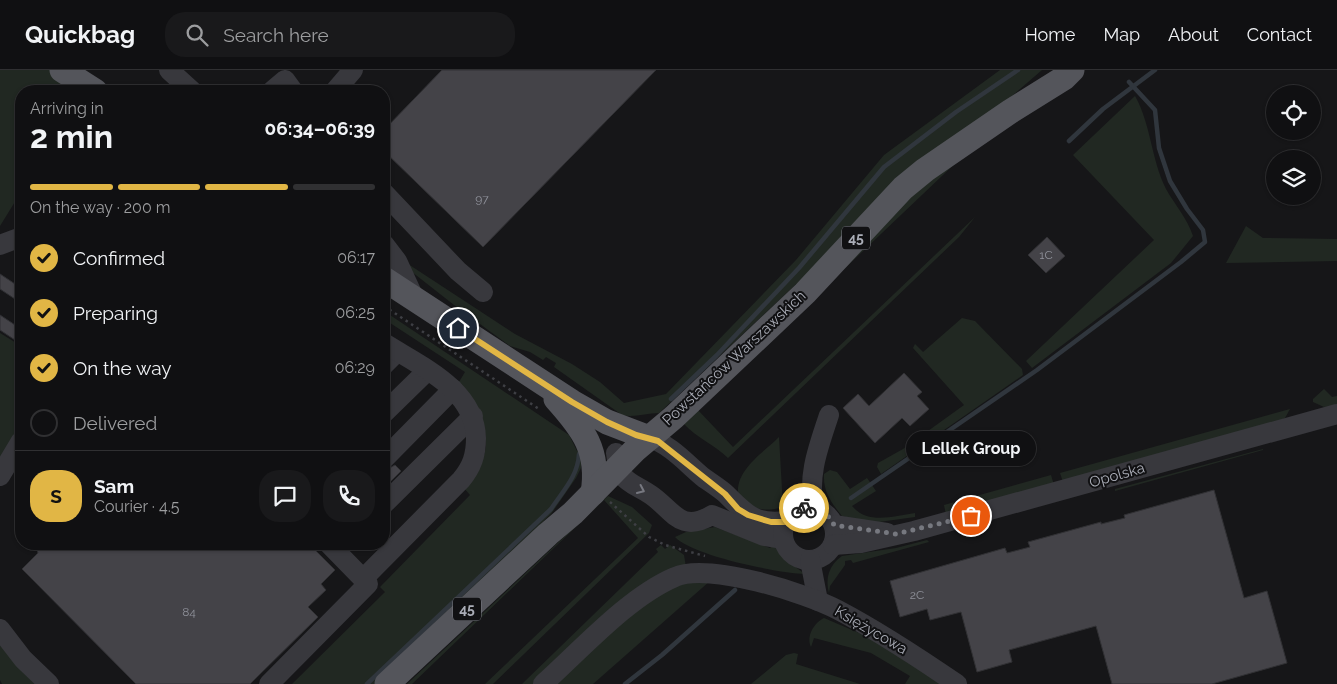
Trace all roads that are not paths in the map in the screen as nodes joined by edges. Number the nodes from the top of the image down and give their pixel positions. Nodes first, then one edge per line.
1 (62, 70) edge
2 (169, 70) edge
3 (353, 70) edge
4 (1072, 70) edge
5 (86, 85) edge
6 (185, 85) edge
7 (279, 85) edge
8 (289, 85) edge
9 (340, 85) edge
10 (390, 199) edge
11 (15, 239) edge
12 (0, 245) edge
13 (390, 252) edge
14 (390, 283) edge
15 (484, 292) dead end
16 (415, 300) junction
17 (390, 354) edge
18 (426, 371) junction
19 (542, 382) junction
20 (453, 389) junction
21 (572, 402) junction
22 (390, 407) edge
23 (1337, 414) edge
24 (829, 415) dead end
25 (472, 416) junction
26 (648, 438) junction
27 (15, 451) edge
28 (390, 453) edge
29 (617, 459) junction
30 (0, 476) edge
31 (593, 494) junction
32 (390, 498) edge
33 (814, 508) junction
34 (784, 530) junction
35 (833, 535) junction
36 (339, 550) edge
37 (810, 560) junction
38 (363, 579) junction
39 (818, 601) junction
40 (0, 629) edge
41 (49, 684) edge
42 (269, 684) edge
43 (387, 684) edge
44 (543, 684) edge
45 (958, 684) edge

1 - 5 main road
2 - 6 street
3 - 9 street
4 - 26 main road, Powstańców Warszawskich / 45
7 - 8 street
10 - 15 street
11 - 12 street
13 - 16 street
14 - 16 main road
16 - 19 main road
17 - 18 street
18 - 20 street
18 - 22 street
19 - 21 main road
19 - 31 main road
20 - 25 street
20 - 28 street
21 - 26 main road
21 - 29 main road
23 - 35 street, Opolska
24 - 33 street
25 - 32 street
25 - 38 street
26 - 29 main road, Powstańców Warszawskich / 45
26 - 34 street
27 - 30 street
29 - 31 main road, Powstańców Warszawskich / 45
29 -> 34 street
31 - 43 main road, Powstańców Warszawskich / 45
33 - 34 street
33 - 35 street
34 - 37 street
35 - 37 street
36 - 38 street
37 - 39 street, Księżycowa
38 - 42 street
39 - 44 street
39 - 45 street, Księżycowa
40 - 41 street

